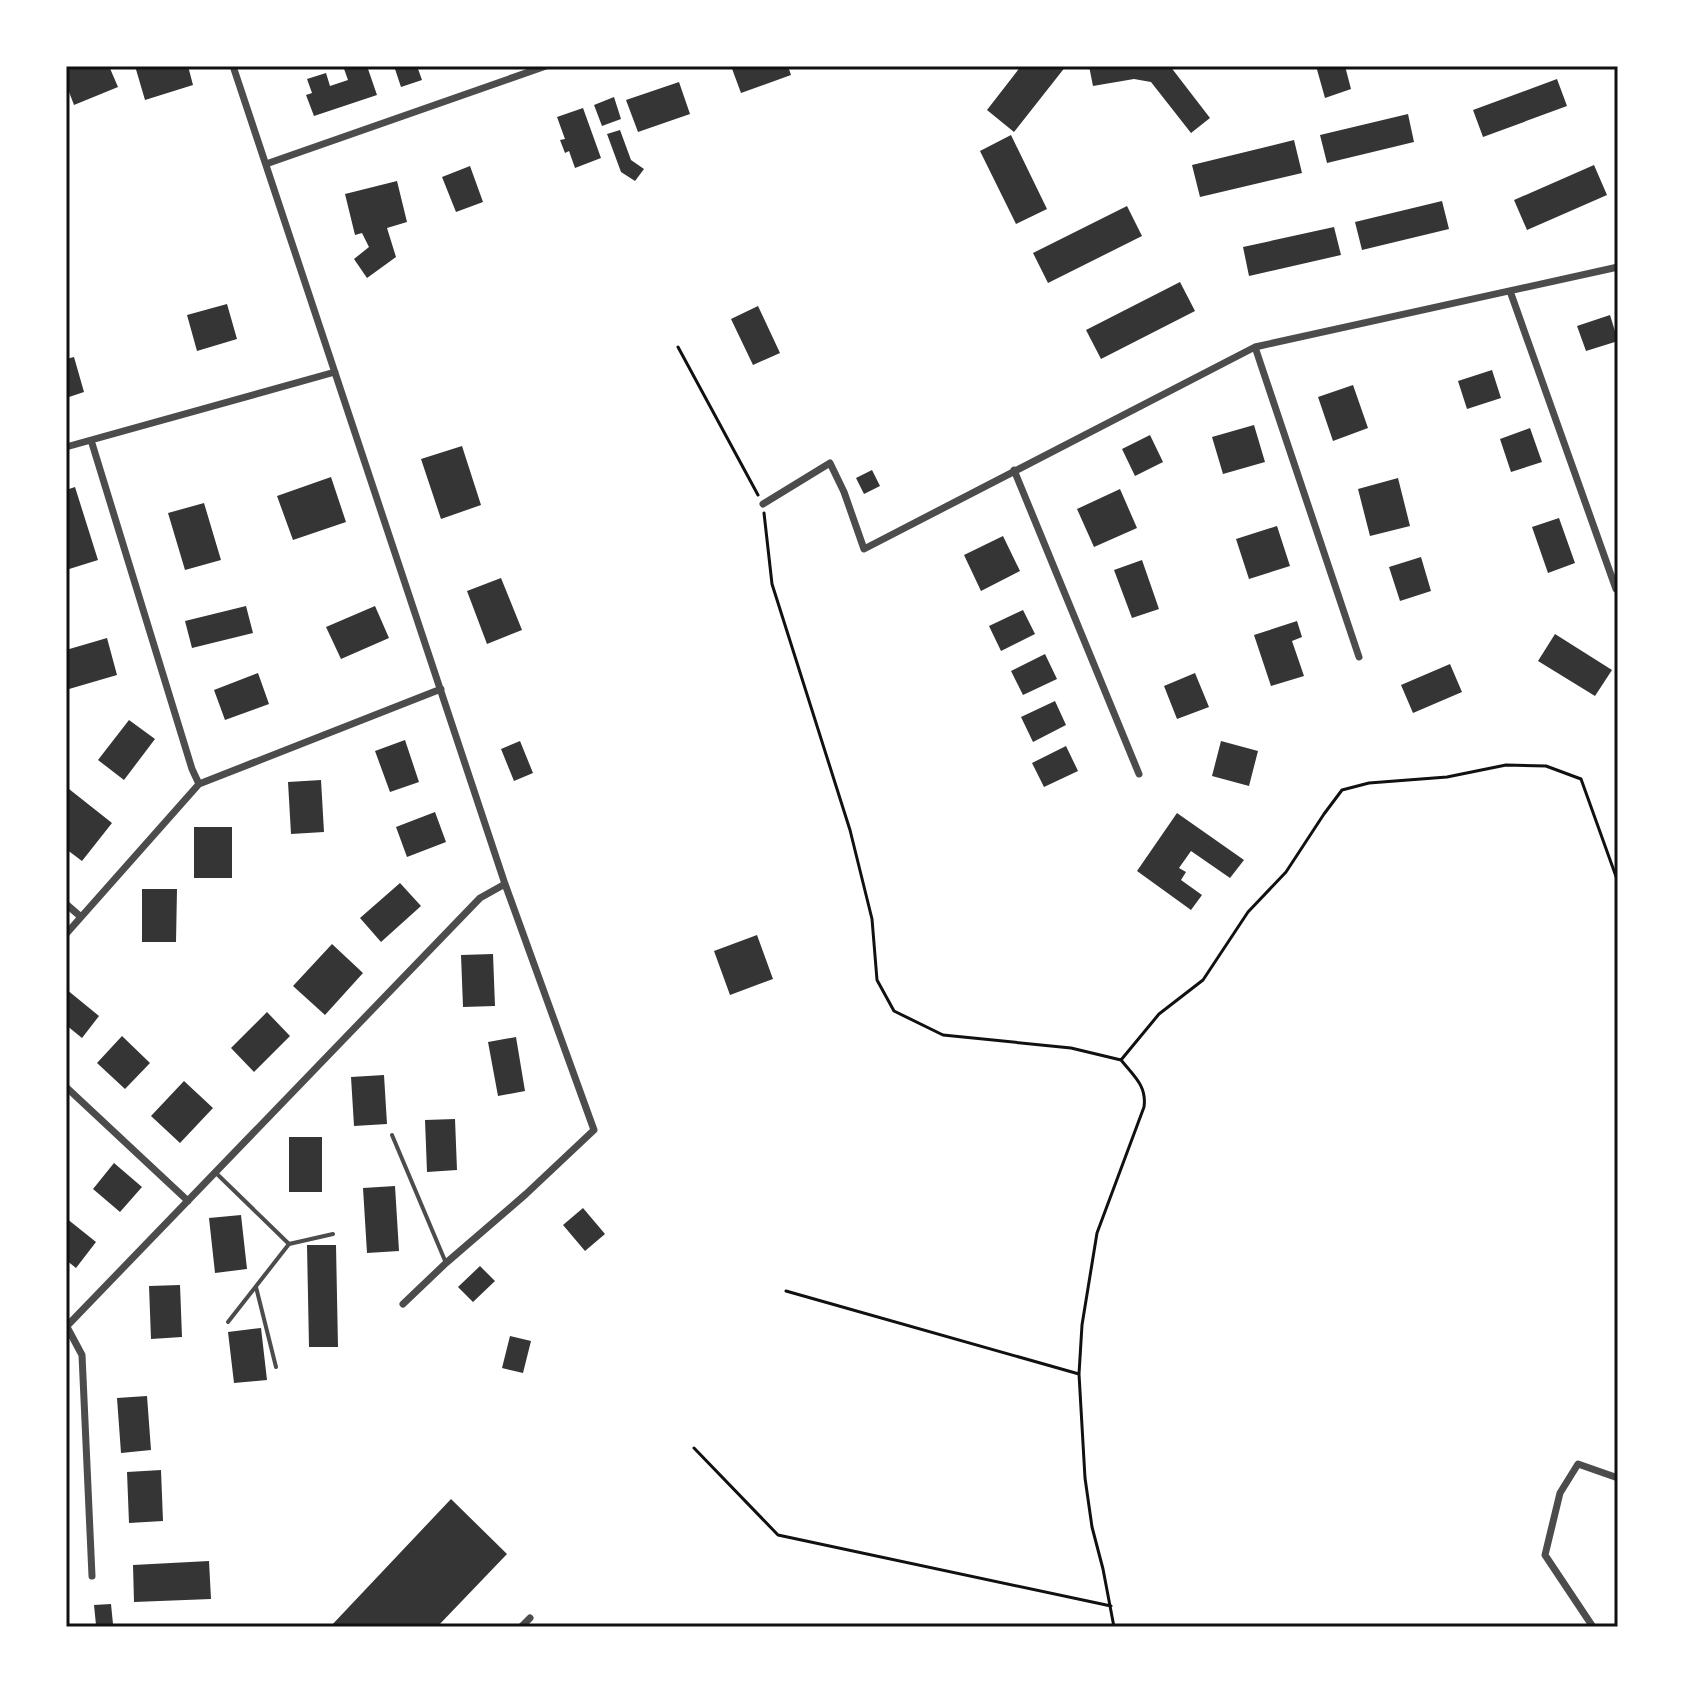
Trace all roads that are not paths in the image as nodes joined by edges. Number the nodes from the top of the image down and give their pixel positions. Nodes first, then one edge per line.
1 (233, 66) edge
2 (546, 66) edge
3 (266, 164) junction
4 (1618, 267) edge
5 (1510, 291) junction
6 (1255, 347) junction
7 (335, 372) junction
8 (91, 440) junction
9 (66, 447) edge
10 (1014, 470) junction
11 (763, 504) road end
12 (1616, 589) edge
13 (1359, 657) dead end
14 (441, 689) junction
15 (1139, 774) dead end
16 (199, 784) junction
17 (505, 884) junction
18 (66, 904) edge
19 (81, 917) junction
20 (66, 934) edge
21 (66, 1087) edge
22 (392, 1135) dead end
23 (216, 1173) junction
24 (188, 1201) junction
25 (333, 1234) dead end
26 (289, 1244) junction
27 (446, 1263) junction
28 (256, 1287) junction
29 (403, 1304) dead end
30 (228, 1322) dead end
31 (66, 1327) edge
32 (276, 1367) dead end
33 (1618, 1478) edge
34 (92, 1576) dead end
35 (530, 1618) dead end
36 (521, 1627) edge
37 (1593, 1627) edge

1 - 3 street
2 - 3 street
3 - 7 street
4 - 5 street
5 - 6 street
5 - 12 street
6 - 10 street
6 - 13 street
7 - 8 street
7 - 14 street
8 - 9 street
8 - 16 street
10 - 11 street
10 - 15 street
14 - 16 street
14 - 17 street
16 - 19 street
17 - 23 street
17 - 27 street
18 - 19 street
19 - 20 street
21 - 24 street
22 - 27 lane
23 - 24 street
23 - 26 lane
24 - 31 street
25 - 26 lane
26 - 28 lane
27 - 29 street
28 - 30 lane
28 - 32 lane
31 - 34 street
33 - 37 street
35 - 36 street

